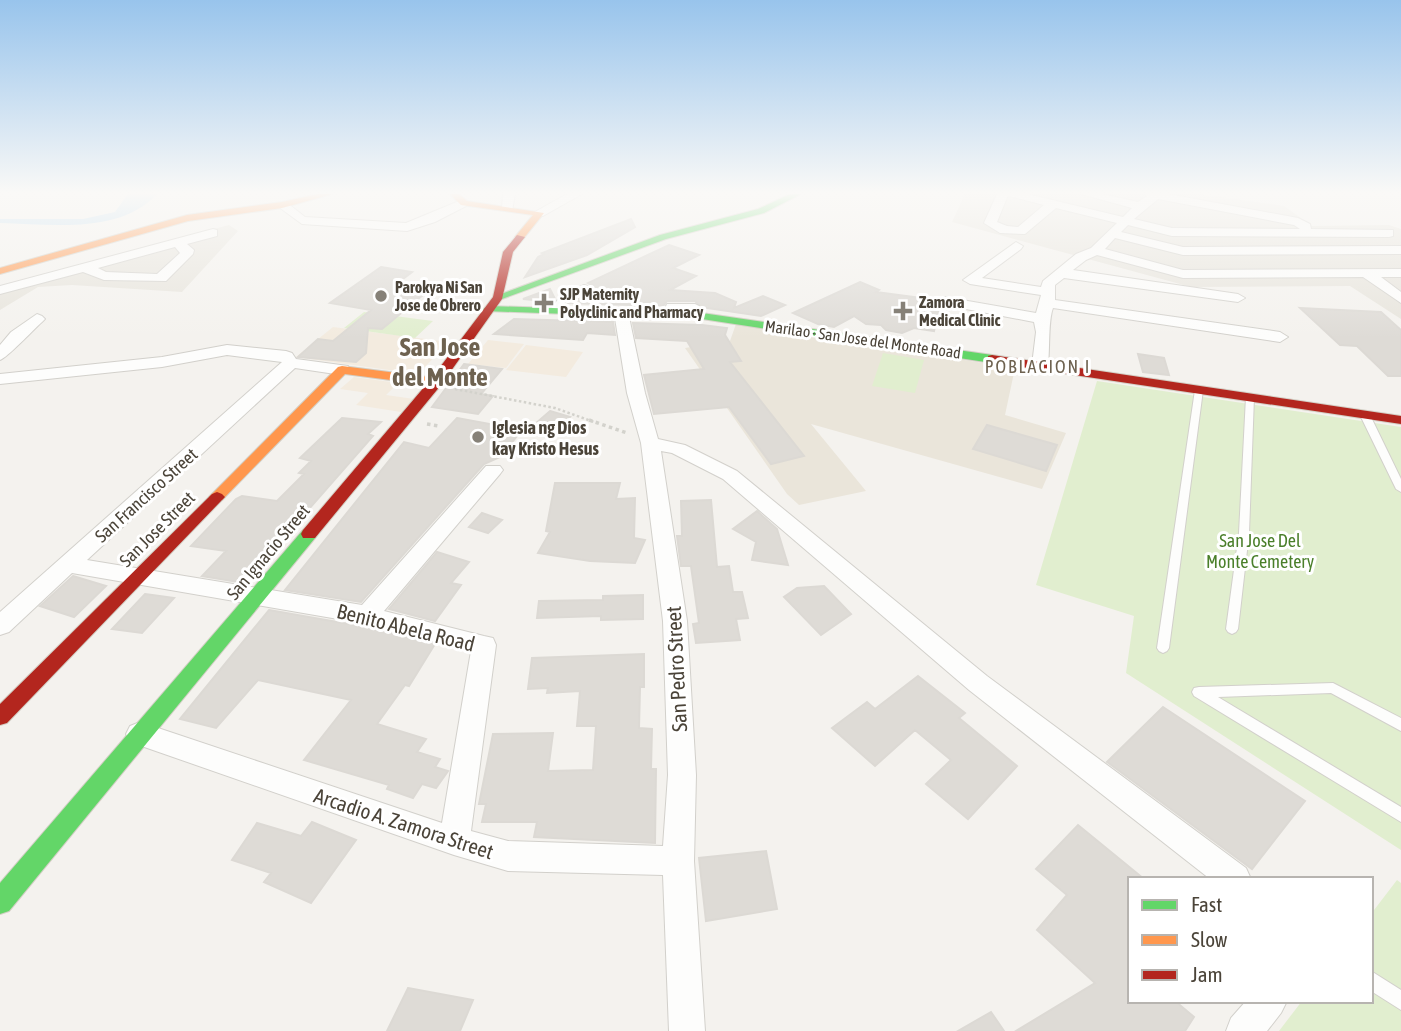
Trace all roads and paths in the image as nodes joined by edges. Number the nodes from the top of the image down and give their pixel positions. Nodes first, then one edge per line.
1 (102, 242) edge
2 (181, 242) edge
3 (516, 242) edge
4 (650, 242) edge
5 (1104, 242) edge
6 (1146, 242) edge
7 (1326, 242) edge
8 (178, 243) junction
9 (1016, 246) dead end
10 (1336, 250) junction
11 (1401, 250) edge
12 (1096, 251) junction
13 (86, 268) junction
14 (0, 271) edge
15 (1062, 273) junction
16 (1401, 273) edge
17 (1367, 274) junction
18 (587, 287) dead end
19 (0, 290) edge
20 (1048, 298) junction
21 (1238, 298) dead end
22 (1401, 299) edge
23 (945, 301) dead end
24 (494, 303) junction
25 (554, 310) junction
26 (621, 312) junction
27 (1041, 318) junction
28 (37, 319) dead end
29 (1280, 337) dead end
30 (0, 355) edge
31 (291, 363) junction
32 (1040, 365) junction
33 (342, 370) junction
34 (0, 379) edge
35 (434, 384) junction
36 (1199, 390) junction
37 (1250, 397) junction
38 (1365, 415) junction
39 (1401, 420) edge
40 (650, 442) junction
41 (493, 470) dead end
42 (1401, 489) edge
43 (68, 565) junction
44 (138, 576) junction
45 (257, 595) junction
46 (368, 615) junction
47 (0, 626) edge
48 (1232, 629) dead end
49 (1163, 648) dead end
50 (0, 717) edge
51 (1401, 725) edge
52 (140, 734) junction
53 (1401, 816) edge
54 (454, 841) junction
55 (678, 861) junction
56 (1233, 877) edge
57 (0, 902) edge
58 (1373, 981) edge
59 (1401, 1001) edge
60 (1267, 1003) edge
61 (687, 1031) edge
62 (1244, 1031) edge

1 - 14 main road
2 - 8 street
3 - 24 main road, San Ignacio Street
4 - 24 main road
5 - 12 street
6 - 10 street
7 - 10 street
8 - 13 street
8 - 13 street
9 - 20 street
10 - 11 street
10 - 17 street
12 - 15 street
12 - 17 street
13 - 19 street
15 - 20 street
15 - 21 street
16 - 17 street
17 - 22 street
18 - 25 lane
20 - 27 street
20 - 29 street
23 - 27 street
24 - 25 main road, Marilao - San Jose del Monte Road
24 - 35 main road, San Ignacio Street
25 - 26 main road, Marilao - San Jose del Monte Road
26 - 32 main road, Marilao - San Jose del Monte Road
26 - 40 street, San Pedro Street
27 - 32 street
28 - 30 street
31 - 33 street
31 - 34 street
31 - 43 street, San Francisco Street
32 - 36 main road, Marilao - San Jose del Monte Road
33 - 35 main road
33 - 44 main road, San Jose Street
35 - 40 path
35 - 45 main road, San Ignacio Street
36 - 37 main road, Marilao - San Jose del Monte Road
36 - 49 lane
37 - 38 main road, Marilao - San Jose del Monte Road
37 - 48 lane
38 - 39 main road, Marilao - San Jose del Monte Road
38 - 42 lane
40 - 55 street, San Pedro Street
40 - 56 street
41 - 46 street
43 - 44 street, Benito Abela Road
43 - 47 street, San Francisco Street
44 - 45 street, Benito Abela Road
44 - 50 main road, San Jose Street
45 - 46 street, Benito Abela Road
45 - 52 main road, San Ignacio Street
46 - 54 street, Benito Abela Road
51 - 53 lane
52 - 54 street, Arcadio A. Zamora Street
52 - 57 main road, San Ignacio Street
54 - 55 street, Arcadio A. Zamora Street
55 - 61 street, San Pedro Street
58 - 59 lane
60 - 62 street

